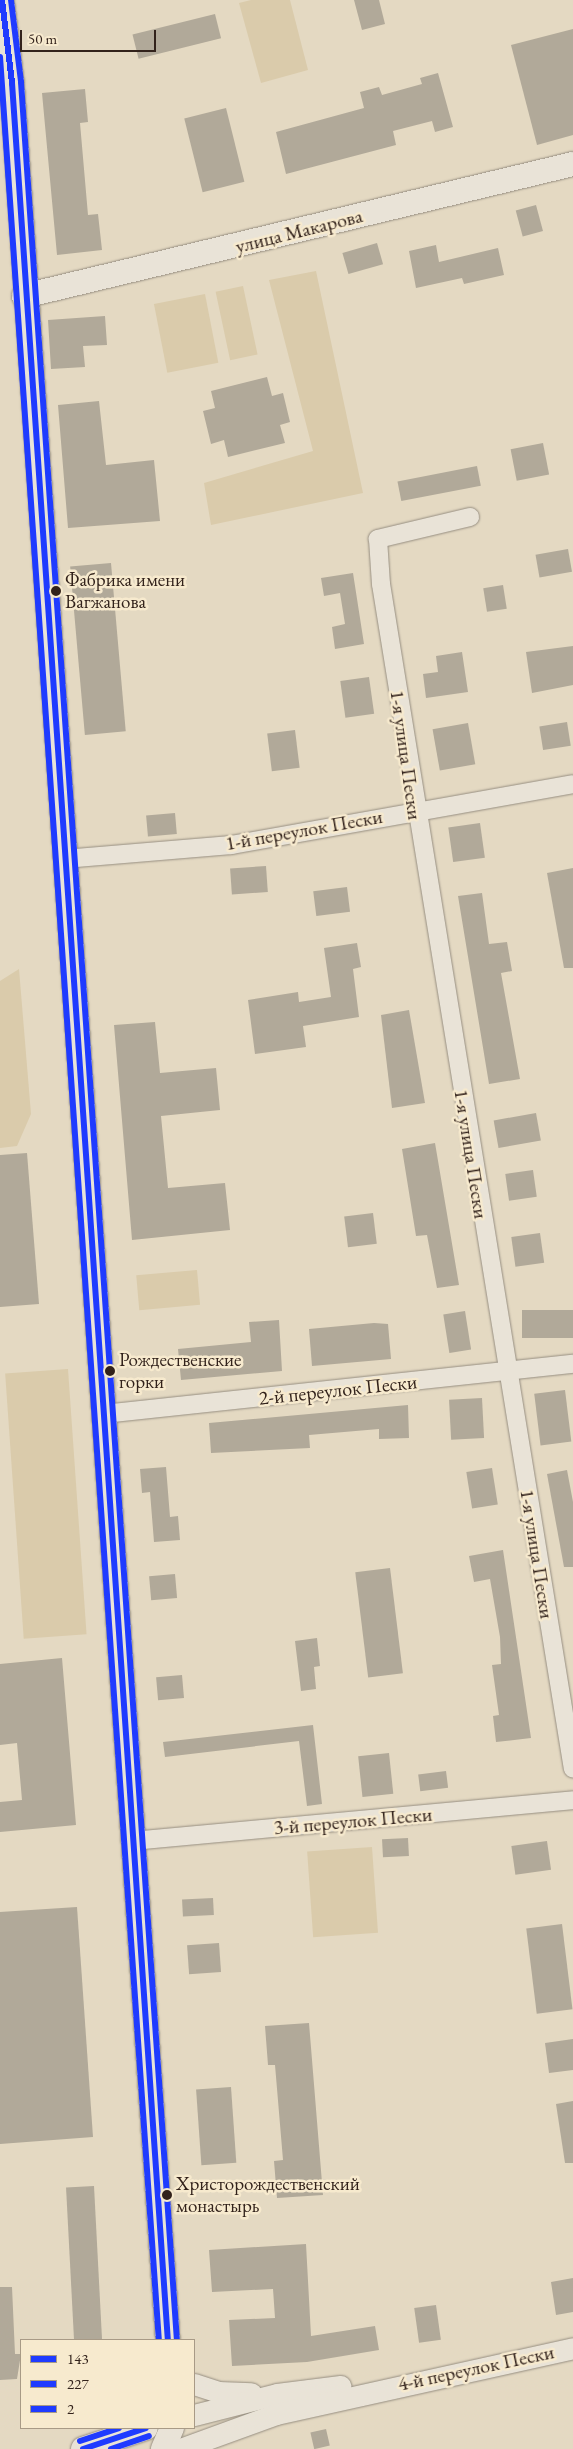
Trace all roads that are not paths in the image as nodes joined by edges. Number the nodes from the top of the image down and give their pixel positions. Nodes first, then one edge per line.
1 (2, 0) edge
2 (573, 164) edge
3 (24, 296) junction
4 (470, 517) dead end
5 (573, 784) edge
6 (414, 810) junction
7 (64, 859) junction
8 (573, 1364) edge
9 (507, 1372) junction
10 (103, 1414) junction
11 (573, 1769) edge
12 (573, 1800) edge
13 (133, 1841) junction
14 (168, 2339) edge
15 (573, 2348) edge
16 (195, 2384) edge
17 (380, 2388) junction
18 (277, 2394) junction
19 (195, 2415) edge
20 (143, 2429) edge
21 (172, 2429) edge
22 (83, 2449) edge
23 (163, 2449) edge
24 (180, 2449) edge

1 - 3 main road
2 - 3 main road, улица Макарова
3 - 7 main road
4 - 6 street, 1-я улица Пески
5 - 6 street, 1-й переулок Пески
6 - 7 street, 1-й переулок Пески
6 - 9 street, 1-я улица Пески
7 - 10 main road
8 - 9 street, 2-й переулок Пески
9 - 10 street, 2-й переулок Пески
9 - 11 street, 1-я улица Пески
10 - 13 main road
12 - 13 street, 3-й переулок Пески
13 - 14 main road
15 - 17 street, 4-й переулок Пески
16 - 18 street, 4-й переулок Пески
17 - 18 street, 4-й переулок Пески
17 - 24 street, 4-й переулок Пески
18 - 19 street, 4-й переулок Пески
20 - 22 main road
21 - 23 main road

